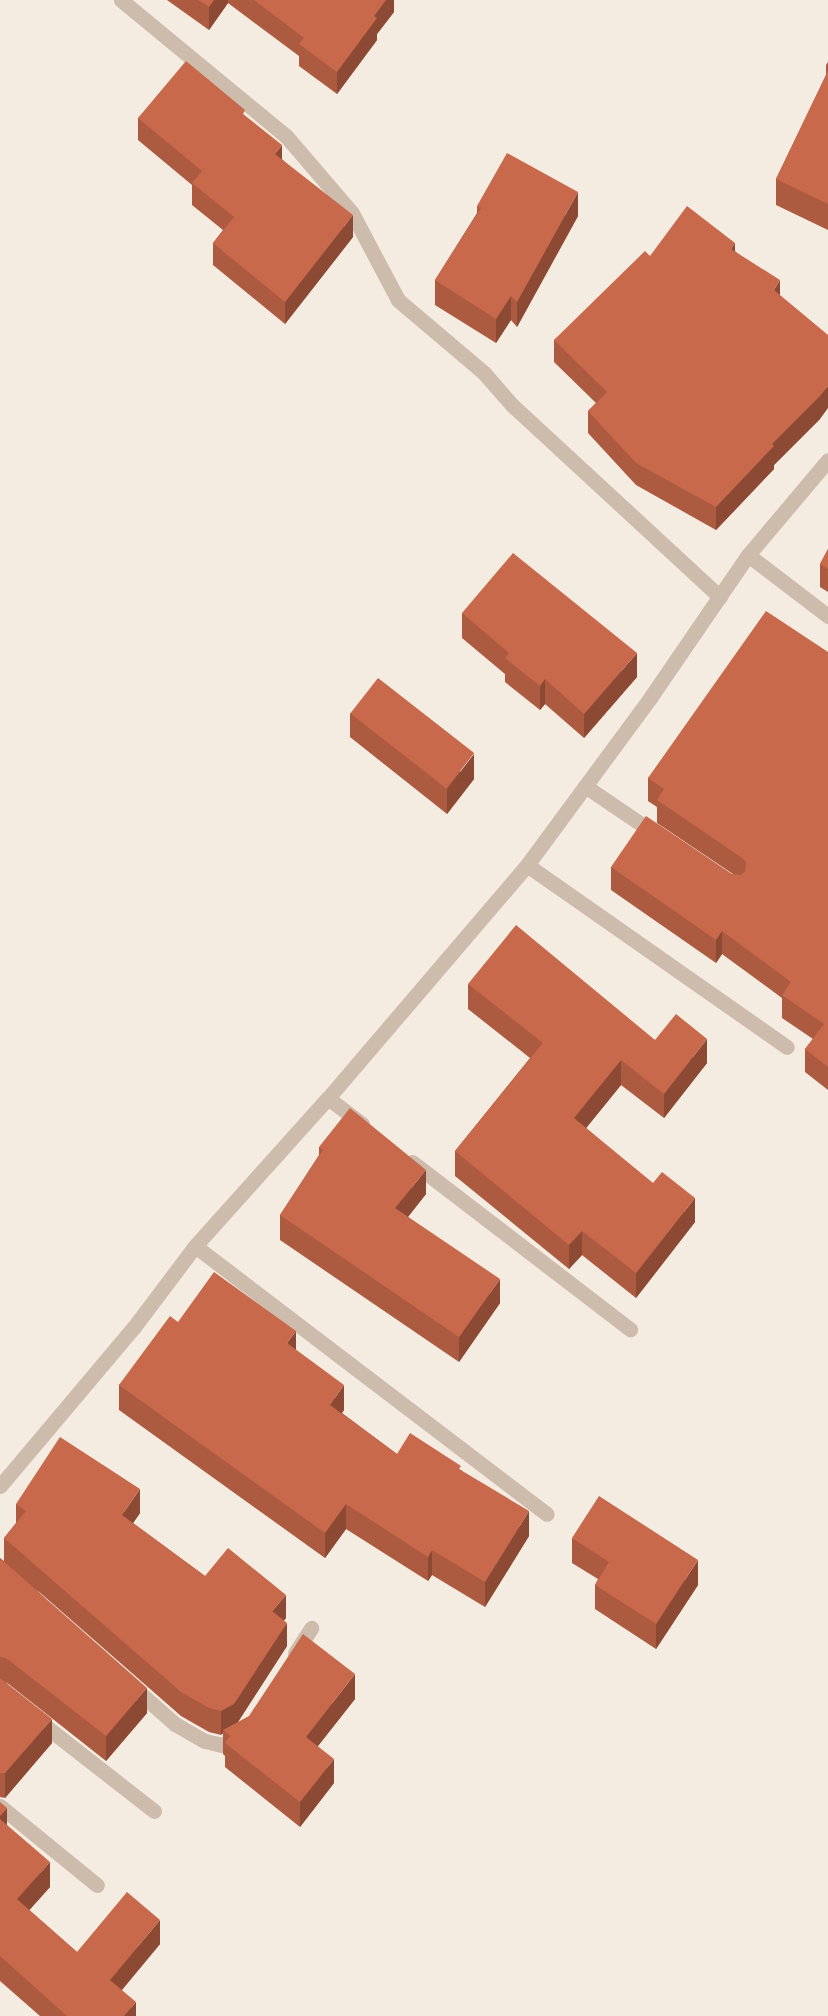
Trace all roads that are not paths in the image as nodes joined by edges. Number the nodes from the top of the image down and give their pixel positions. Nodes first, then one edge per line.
1 (121, 0) edge
2 (828, 460) edge
3 (748, 555) junction
4 (720, 597) junction
5 (828, 616) edge
6 (585, 786) junction
7 (670, 844) edge
8 (527, 865) junction
9 (787, 1047) dead end
10 (328, 1098) junction
11 (375, 1134) edge
12 (404, 1156) edge
13 (195, 1246) junction
14 (630, 1329) dead end
15 (0, 1486) edge
16 (547, 1514) dead end
17 (311, 1628) dead end
18 (286, 1667) edge
19 (123, 1678) edge
20 (27, 1712) edge
21 (248, 1725) edge
22 (0, 1806) edge
23 (154, 1811) dead end
24 (97, 1885) dead end

1 - 4 street
2 - 3 street
3 - 4 street
3 - 5 street
4 - 6 street
6 - 7 street
6 - 8 street
8 - 9 street
8 - 10 street
10 - 11 street
10 - 13 street
12 - 14 street
13 - 15 street
13 - 16 street
17 - 18 street
19 - 21 street
20 - 23 street
22 - 24 street

